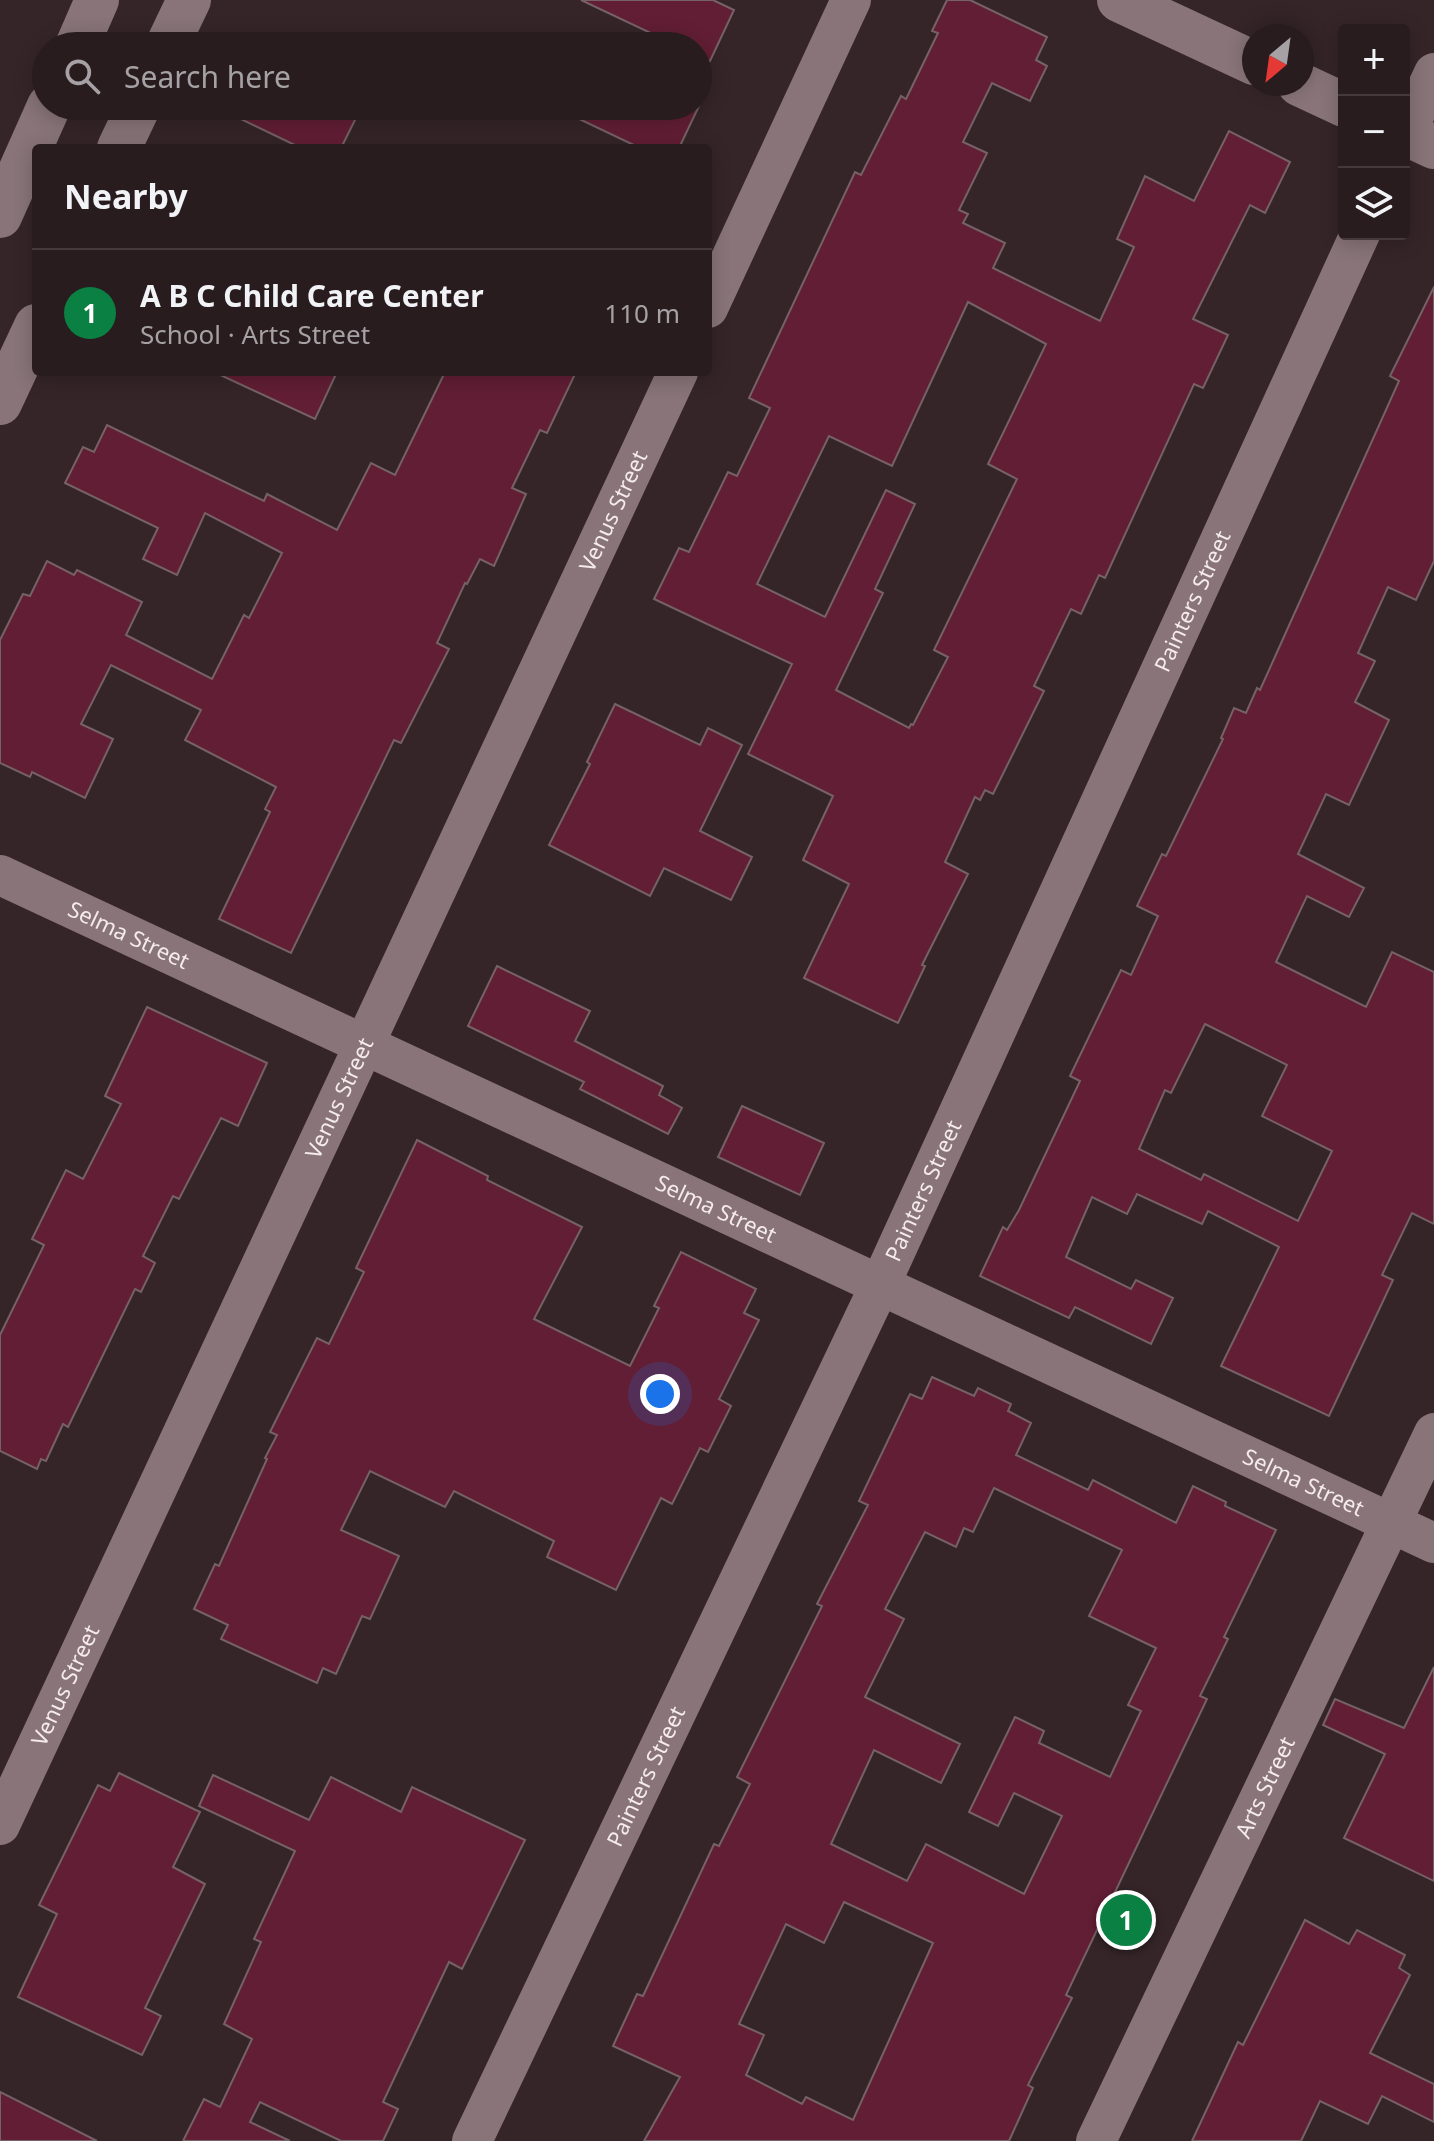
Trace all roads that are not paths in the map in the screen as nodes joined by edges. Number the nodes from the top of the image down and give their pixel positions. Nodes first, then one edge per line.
1 (97, 0) edge
2 (189, 0) edge
3 (851, 0) edge
4 (1119, 0) edge
5 (83, 32) edge
6 (174, 32) edge
7 (1242, 57) edge
8 (1434, 73) edge
9 (1314, 91) edge
10 (1338, 102) edge
11 (43, 120) edge
12 (132, 120) edge
13 (1412, 138) edge
14 (32, 144) edge
15 (32, 144) edge
16 (121, 144) edge
17 (0, 216) edge
18 (1357, 240) edge
19 (712, 299) edge
20 (32, 335) edge
21 (676, 376) edge
22 (0, 403) edge
23 (0, 875) edge
24 (365, 1044) junction
25 (880, 1285) junction
26 (1434, 1433) edge
27 (1392, 1523) junction
28 (1434, 1543) edge
29 (0, 1825) edge
30 (472, 2141) edge
31 (1096, 2141) edge

1 - 5 street
2 - 6 street
3 - 19 street
4 - 7 street
8 - 13 street
9 - 10 street
11 - 14 street
12 - 16 street
15 - 17 street
18 - 25 street, Painters Street
20 - 22 street
21 - 24 street, Venus Street
23 - 24 street, Selma Street
24 - 25 street, Selma Street
24 - 29 street, Venus Street
25 - 27 street, Selma Street
25 - 30 street, Painters Street
26 - 27 street, Arts Street
27 - 28 street, Selma Street
27 - 31 street, Arts Street

